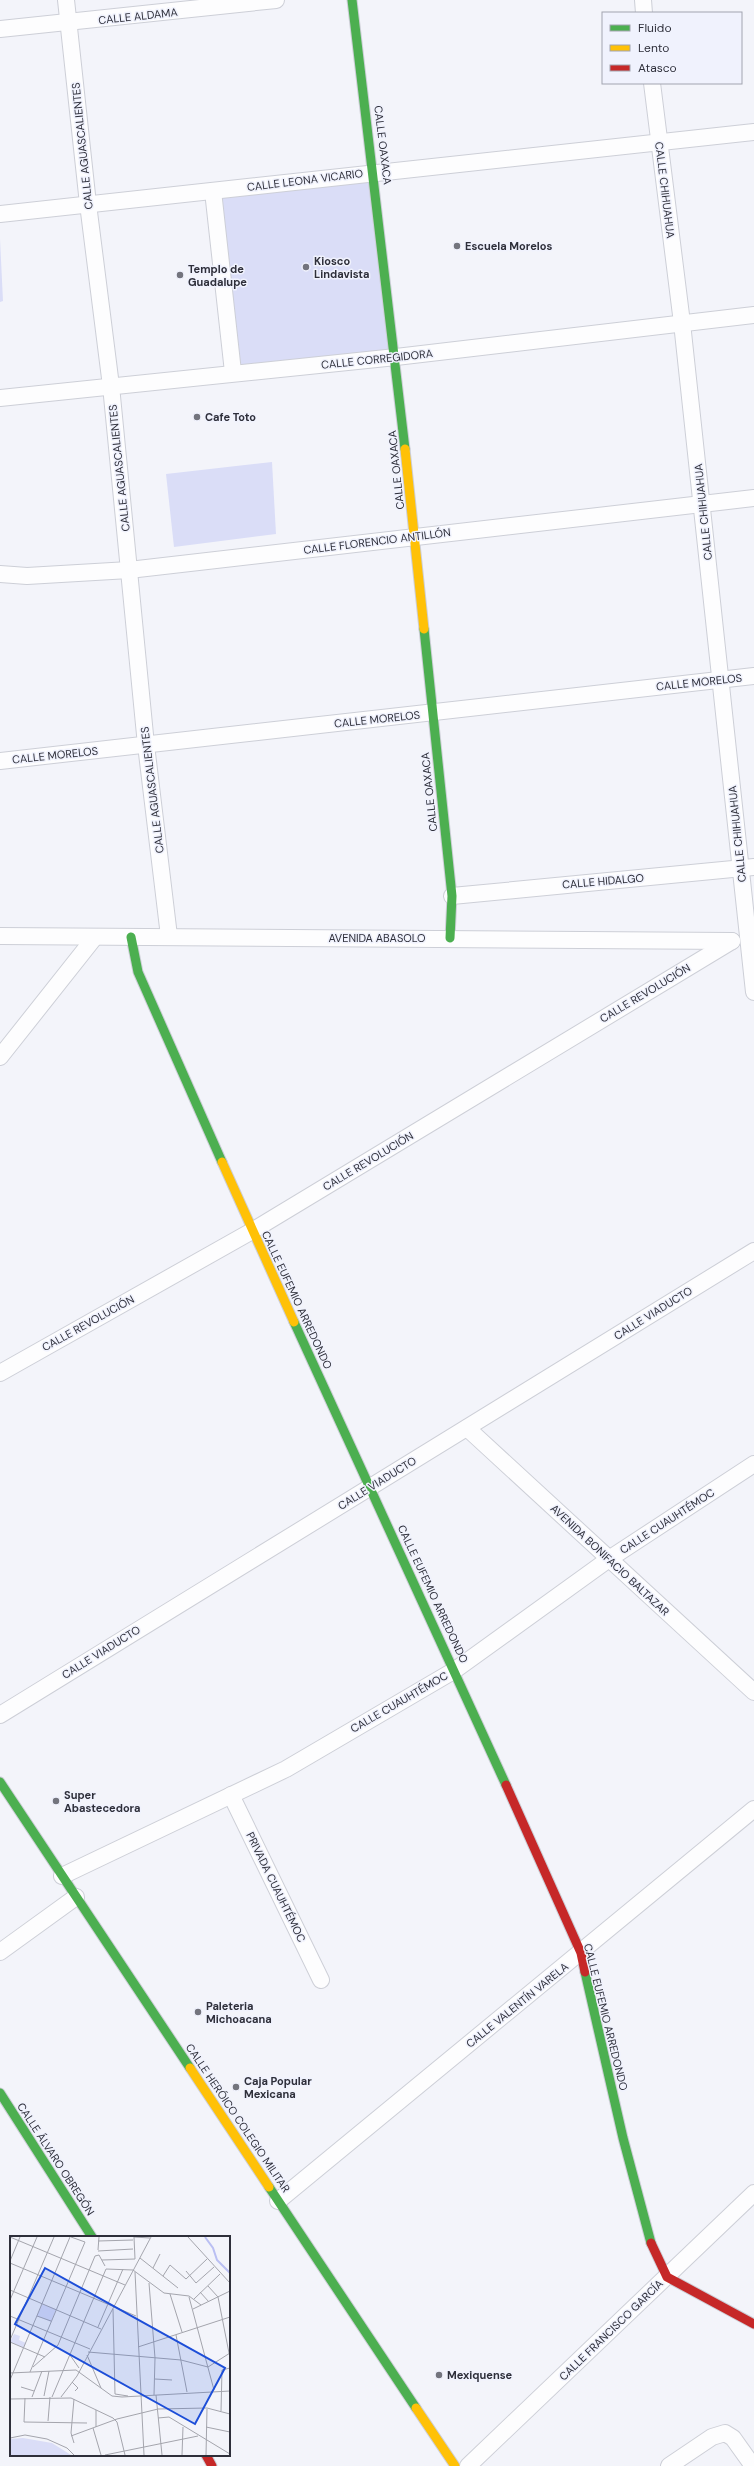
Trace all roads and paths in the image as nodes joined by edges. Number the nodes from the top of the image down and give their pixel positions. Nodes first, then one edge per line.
1 (66, 0) edge
2 (276, 0) edge
3 (352, 0) edge
4 (642, 0) edge
5 (644, 12) edge
6 (68, 24) junction
7 (0, 29) edge
8 (652, 84) edge
9 (754, 132) edge
10 (660, 142) junction
11 (374, 172) junction
12 (213, 191) junction
13 (88, 204) junction
14 (0, 214) edge
15 (754, 315) edge
16 (682, 323) junction
17 (396, 358) junction
18 (233, 372) junction
19 (111, 386) junction
20 (0, 398) edge
21 (754, 498) edge
22 (702, 502) junction
23 (415, 537) junction
24 (129, 570) junction
25 (0, 574) edge
26 (754, 676) edge
27 (722, 679) junction
28 (433, 712) junction
29 (146, 745) junction
30 (0, 761) edge
31 (747, 867) edge
32 (452, 896) junction
33 (0, 936) edge
34 (169, 936) junction
35 (95, 937) junction
36 (131, 937) junction
37 (450, 938) junction
38 (732, 941) junction
39 (751, 941) edge
40 (754, 992) edge
41 (0, 1057) edge
42 (252, 1231) junction
43 (754, 1251) edge
44 (0, 1373) edge
45 (467, 1428) junction
46 (754, 1464) edge
47 (370, 1487) junction
48 (609, 1559) junction
49 (455, 1670) junction
50 (754, 1692) edge
51 (0, 1715) edge
52 (0, 1782) edge
53 (231, 1795) junction
54 (754, 1809) edge
55 (62, 1876) junction
56 (76, 1897) junction
57 (0, 1952) edge
58 (581, 1953) junction
59 (321, 1980) dead end
60 (0, 2093) edge
61 (754, 2193) edge
62 (278, 2201) junction
63 (91, 2236) edge
64 (667, 2277) junction
65 (754, 2324) edge
66 (207, 2456) edge
67 (212, 2466) edge
68 (455, 2466) edge
69 (468, 2466) edge
70 (670, 2466) edge
71 (753, 2466) edge

1 - 6 street, CALLE AGUASCALIENTES
2 - 6 street, CALLE ALDAMA
3 - 11 street, CALLE OAXACA
4 - 5 street
6 - 7 street, CALLE ALDAMA
6 - 13 street, CALLE AGUASCALIENTES
8 - 10 street, CALLE CHIHUAHUA
9 - 10 street, CALLE LEONA VICARIO
10 - 11 street, CALLE LEONA VICARIO
10 - 16 street, CALLE CHIHUAHUA
11 - 12 street, CALLE LEONA VICARIO
11 - 17 street, CALLE OAXACA
12 - 13 street, CALLE LEONA VICARIO
12 - 18 street
13 - 14 street, CALLE LEONA VICARIO
13 - 19 street, CALLE AGUASCALIENTES
15 - 16 street, CALLE CORREGIDORA
16 - 17 street, CALLE CORREGIDORA
16 - 22 street, CALLE CHIHUAHUA
17 - 18 street, CALLE CORREGIDORA
17 - 23 street, CALLE OAXACA
18 - 19 street, CALLE CORREGIDORA
19 - 20 street, CALLE CORREGIDORA
19 - 24 street, CALLE AGUASCALIENTES
21 - 22 street, CALLE FLORENCIO ANTILLÓN
22 - 23 street, CALLE FLORENCIO ANTILLÓN
22 - 27 street, CALLE CHIHUAHUA
23 - 24 street, CALLE FLORENCIO ANTILLÓN
23 - 28 street, CALLE OAXACA
24 - 25 street, CALLE FLORENCIO ANTILLÓN
24 - 29 street, CALLE AGUASCALIENTES
26 - 27 street, CALLE MORELOS
27 - 28 street, CALLE MORELOS
27 - 31 street, CALLE CHIHUAHUA
28 - 29 street, CALLE MORELOS
28 - 32 street, CALLE OAXACA
29 - 30 street, CALLE MORELOS
29 - 34 street, CALLE AGUASCALIENTES
31 - 32 street, CALLE HIDALGO
31 - 39 street, CALLE CHIHUAHUA
32 - 37 street, CALLE OAXACA
33 - 35 street, AVENIDA ABASOLO
34 - 36 street, AVENIDA ABASOLO
34 - 37 street, AVENIDA ABASOLO
35 - 36 street, AVENIDA ABASOLO
35 - 41 street
36 - 42 street, CALLE EUFEMIO ARREDONDO
37 - 38 street, AVENIDA ABASOLO
38 - 39 street, AVENIDA ABASOLO
38 - 42 street, CALLE REVOLUCIÓN
39 - 40 street, CALLE CHIHUAHUA
42 - 44 street, CALLE REVOLUCIÓN
42 - 47 street, CALLE EUFEMIO ARREDONDO
43 - 45 street, CALLE VIADUCTO
45 - 47 street, CALLE VIADUCTO
45 - 48 street, AVENIDA BONIFACIO BALTAZAR
46 - 48 street, CALLE CUAUHTÉMOC
47 - 49 street, CALLE EUFEMIO ARREDONDO
47 - 51 street, CALLE VIADUCTO
48 - 49 street, CALLE CUAUHTÉMOC
48 - 50 street, AVENIDA BONIFACIO BALTAZAR
49 - 53 street, CALLE CUAUHTÉMOC
49 - 58 street, CALLE EUFEMIO ARREDONDO
52 - 55 street, CALLE HERÓICO COLEGIO MILITAR
53 - 55 street, CALLE CUAUHTÉMOC
53 - 59 street, PRIVADA CUAUHTÉMOC
54 - 58 street, CALLE VALENTÍN VARELA
55 - 56 street, CALLE HERÓICO COLEGIO MILITAR
56 - 57 street
56 - 62 street, CALLE HERÓICO COLEGIO MILITAR
58 - 62 street, CALLE VALENTÍN VARELA
58 - 64 street, CALLE EUFEMIO ARREDONDO
60 - 63 street, CALLE ÁLVARO OBREGÓN
61 - 64 street, CALLE FRANCISCO GARCÍA
62 - 68 street, CALLE HERÓICO COLEGIO MILITAR
64 - 65 street
64 - 69 street, CALLE FRANCISCO GARCÍA
66 - 67 street
70 - 71 street

